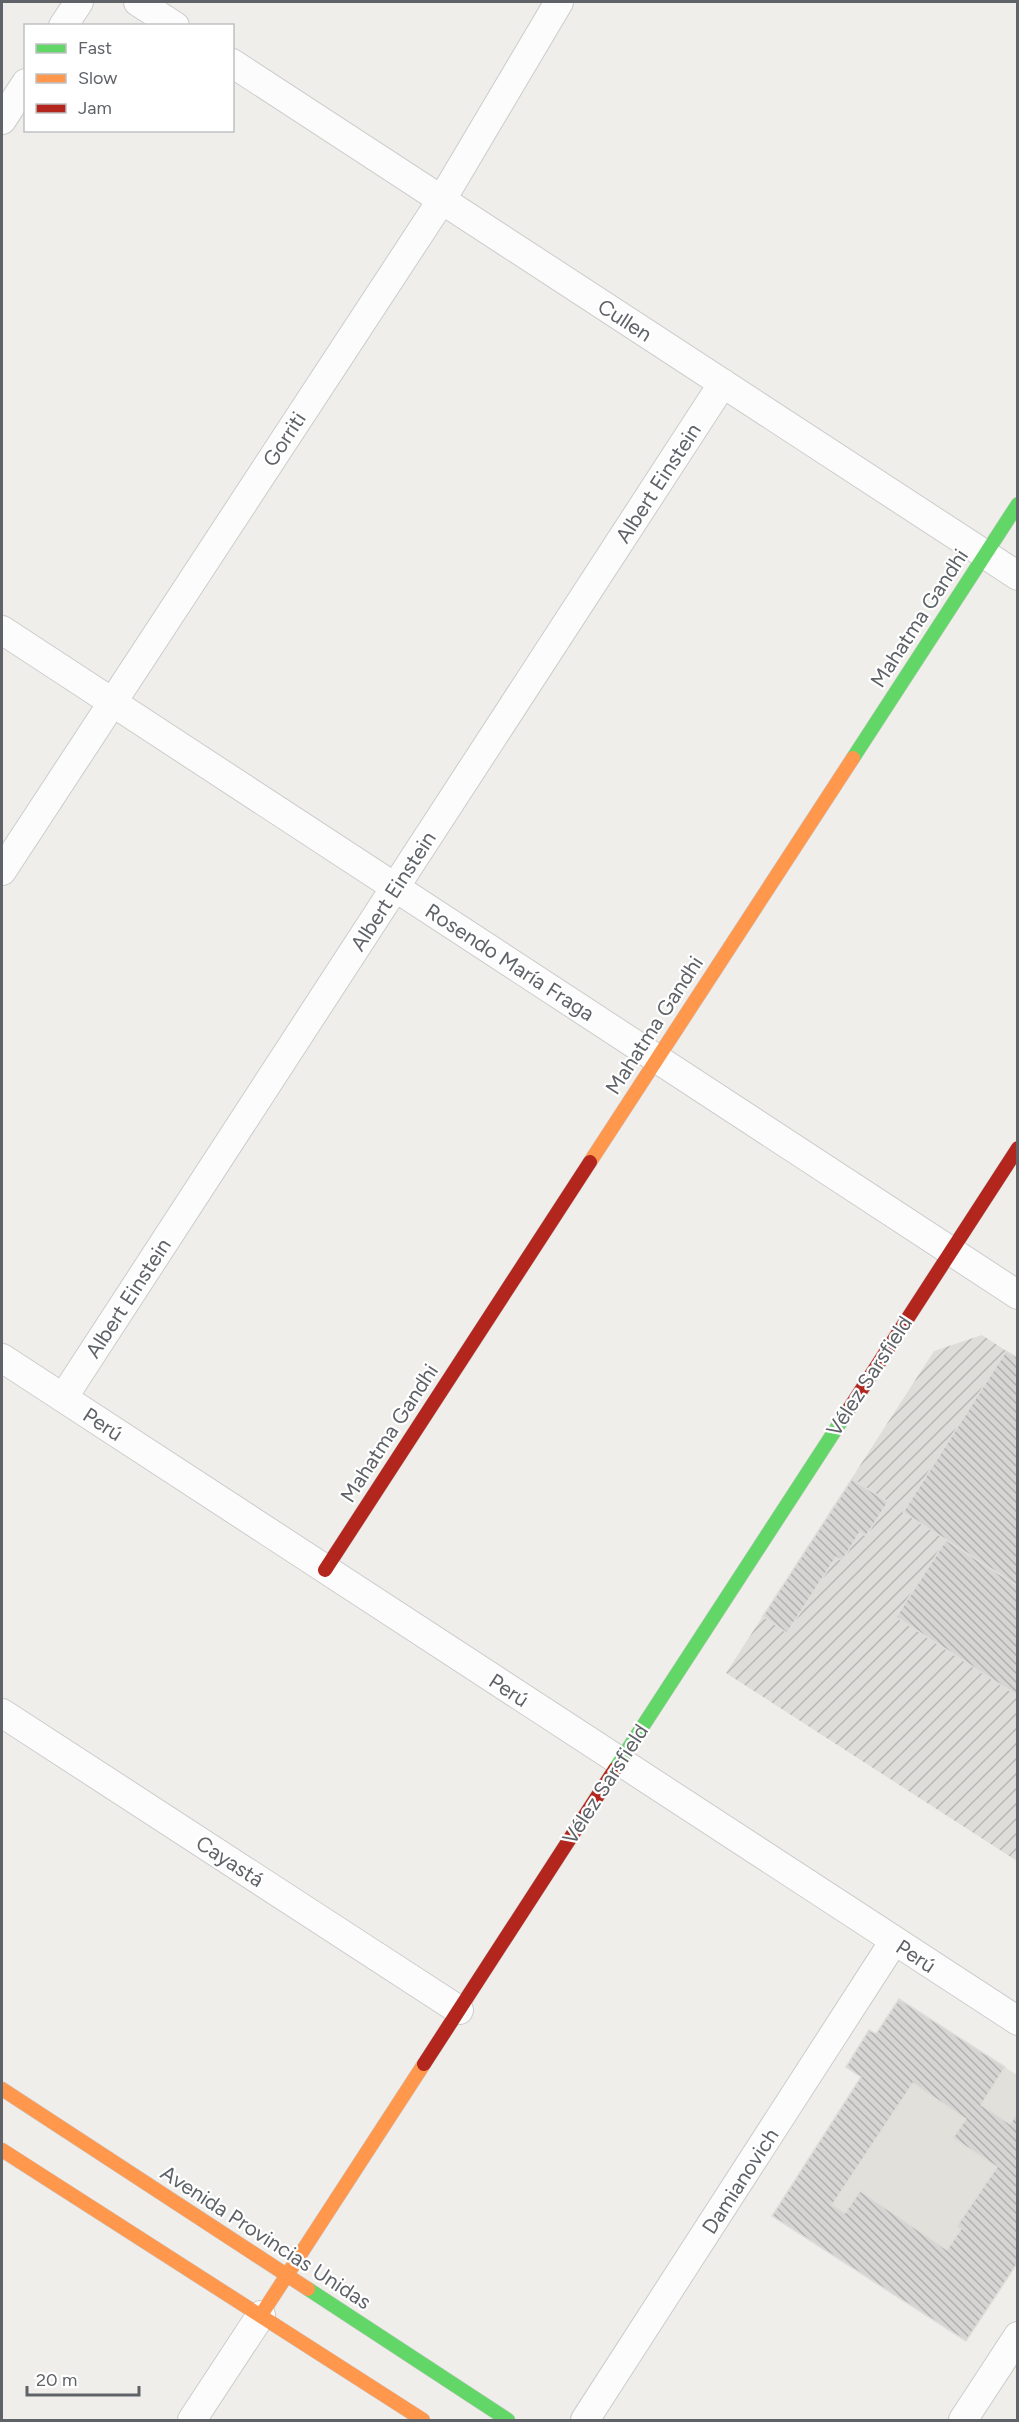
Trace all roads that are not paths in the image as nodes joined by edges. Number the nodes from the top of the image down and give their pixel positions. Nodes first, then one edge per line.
1 (79, 2) edge
2 (138, 2) edge
3 (559, 2) edge
4 (64, 24) edge
5 (172, 24) edge
6 (234, 64) edge
7 (24, 86) edge
8 (2, 120) edge
9 (441, 201) junction
10 (723, 383) junction
11 (1017, 504) edge
12 (985, 554) junction
13 (1017, 576) edge
14 (2, 630) edge
15 (111, 702) junction
16 (2, 871) edge
17 (395, 887) junction
18 (657, 1059) junction
19 (1017, 1148) edge
20 (950, 1251) junction
21 (1017, 1295) edge
22 (2, 1358) edge
23 (63, 1398) junction
24 (325, 1570) junction
25 (2, 1713) edge
26 (620, 1762) junction
27 (894, 1941) junction
28 (459, 2010) junction
29 (1017, 2021) edge
30 (2, 2089) edge
31 (2, 2150) edge
32 (286, 2275) junction
33 (261, 2315) junction
34 (1017, 2336) edge
35 (192, 2421) edge
36 (423, 2421) edge
37 (508, 2421) edge
38 (585, 2421) edge
39 (963, 2421) edge

1 - 4 street
2 - 5 street
3 - 9 street, Gorriti
6 - 9 street, Cullen
7 - 8 street
9 - 10 street, Cullen
9 - 15 street, Gorriti
10 - 12 street, Cullen
10 - 17 street, Albert Einstein
11 - 12 street, Mahatma Gandhi
12 - 13 street, Cullen
12 - 18 street, Mahatma Gandhi
14 - 15 street, Rosendo María Fraga
15 - 16 street, Gorriti
15 - 17 street, Rosendo María Fraga
17 - 18 street, Rosendo María Fraga
17 - 23 street, Albert Einstein
18 - 20 street, Rosendo María Fraga
18 - 24 street, Mahatma Gandhi
19 - 20 street, Vélez Sarsfield
20 - 21 street, Rosendo María Fraga
20 - 26 street, Vélez Sarsfield
22 - 23 street, Perú
23 - 24 street, Perú
24 - 26 street, Perú
25 - 28 street, Cayastá
26 - 27 street, Perú
26 - 28 street, Vélez Sarsfield
27 - 29 street, Perú
27 - 38 street, Damianovich
28 - 32 street, Vélez Sarsfield
30 - 32 street, Avenida Provincias Unidas
31 - 33 street
32 - 33 street, Vélez Sarsfield
32 - 37 street, Avenida Provincias Unidas
33 - 35 street, Vélez Sarsfield
33 - 36 street
34 - 39 street

